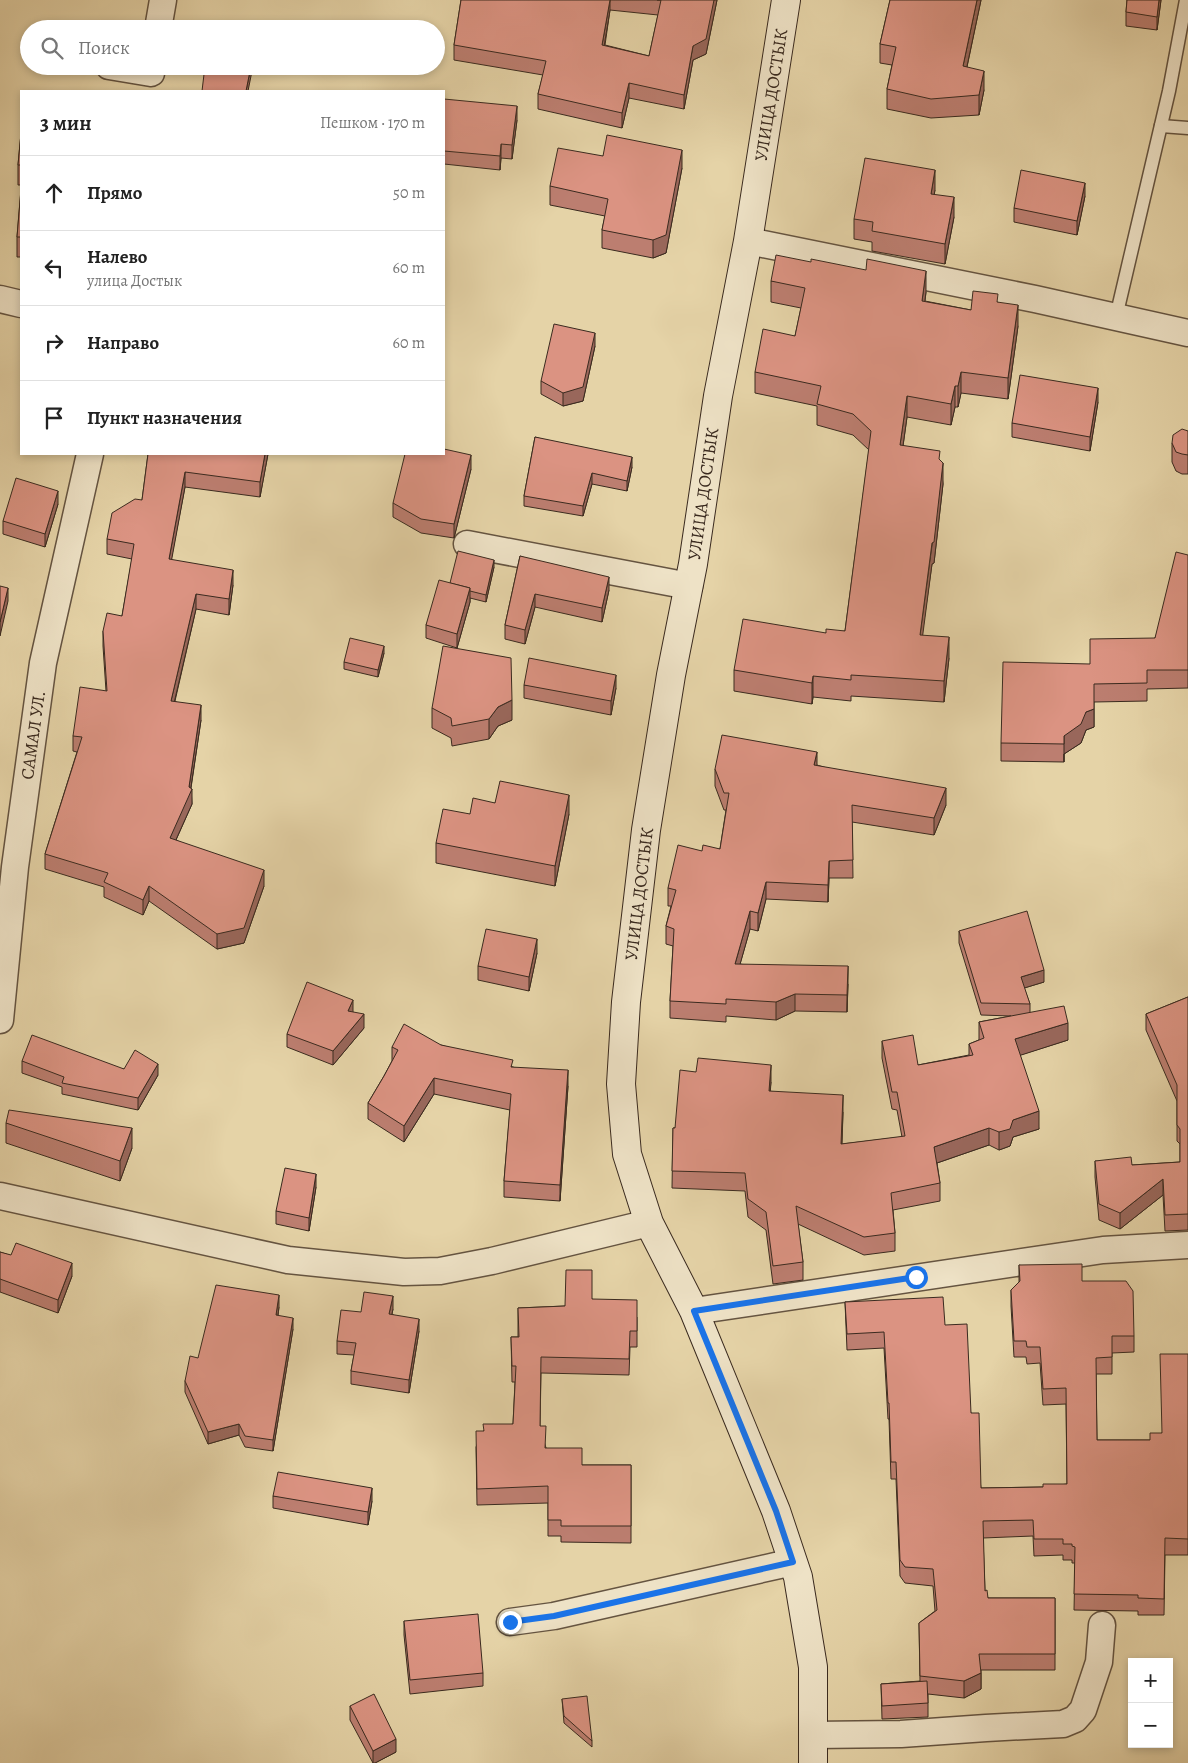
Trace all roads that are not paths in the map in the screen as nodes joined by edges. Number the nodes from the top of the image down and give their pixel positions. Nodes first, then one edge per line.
1 (163, 0) edge
2 (786, 0) edge
3 (1186, 0) edge
4 (160, 20) edge
5 (1161, 126) junction
6 (1188, 128) edge
7 (748, 241) junction
8 (0, 299) edge
9 (20, 304) edge
10 (1116, 317) junction
11 (1188, 333) edge
12 (90, 455) edge
13 (467, 544) dead end
14 (689, 586) junction
15 (0, 1020) edge
16 (4, 1194) edge
17 (649, 1223) junction
18 (1188, 1246) edge
19 (694, 1311) junction
20 (793, 1562) junction
21 (510, 1622) dead end
22 (1102, 1625) dead end
23 (813, 1735) junction
24 (813, 1763) edge

1 - 4 street
2 - 7 main road, УЛИЦА ДОСТЫК
3 - 5 lane
5 - 6 lane
5 - 10 lane
7 - 10 street
7 - 14 main road, УЛИЦА ДОСТЫК
8 - 9 street
10 - 11 street
12 - 15 street, САМАЛ УЛ.
13 - 14 street
14 - 17 main road, УЛИЦА ДОСТЫК
16 - 17 street
17 - 19 main road, УЛИЦА ДОСТЫК
18 - 19 street
19 - 20 main road, УЛИЦА ДОСТЫК
20 - 21 street
20 - 23 main road, УЛИЦА ДОСТЫК
22 - 23 street
23 - 24 main road, УЛИЦА ДОСТЫК

